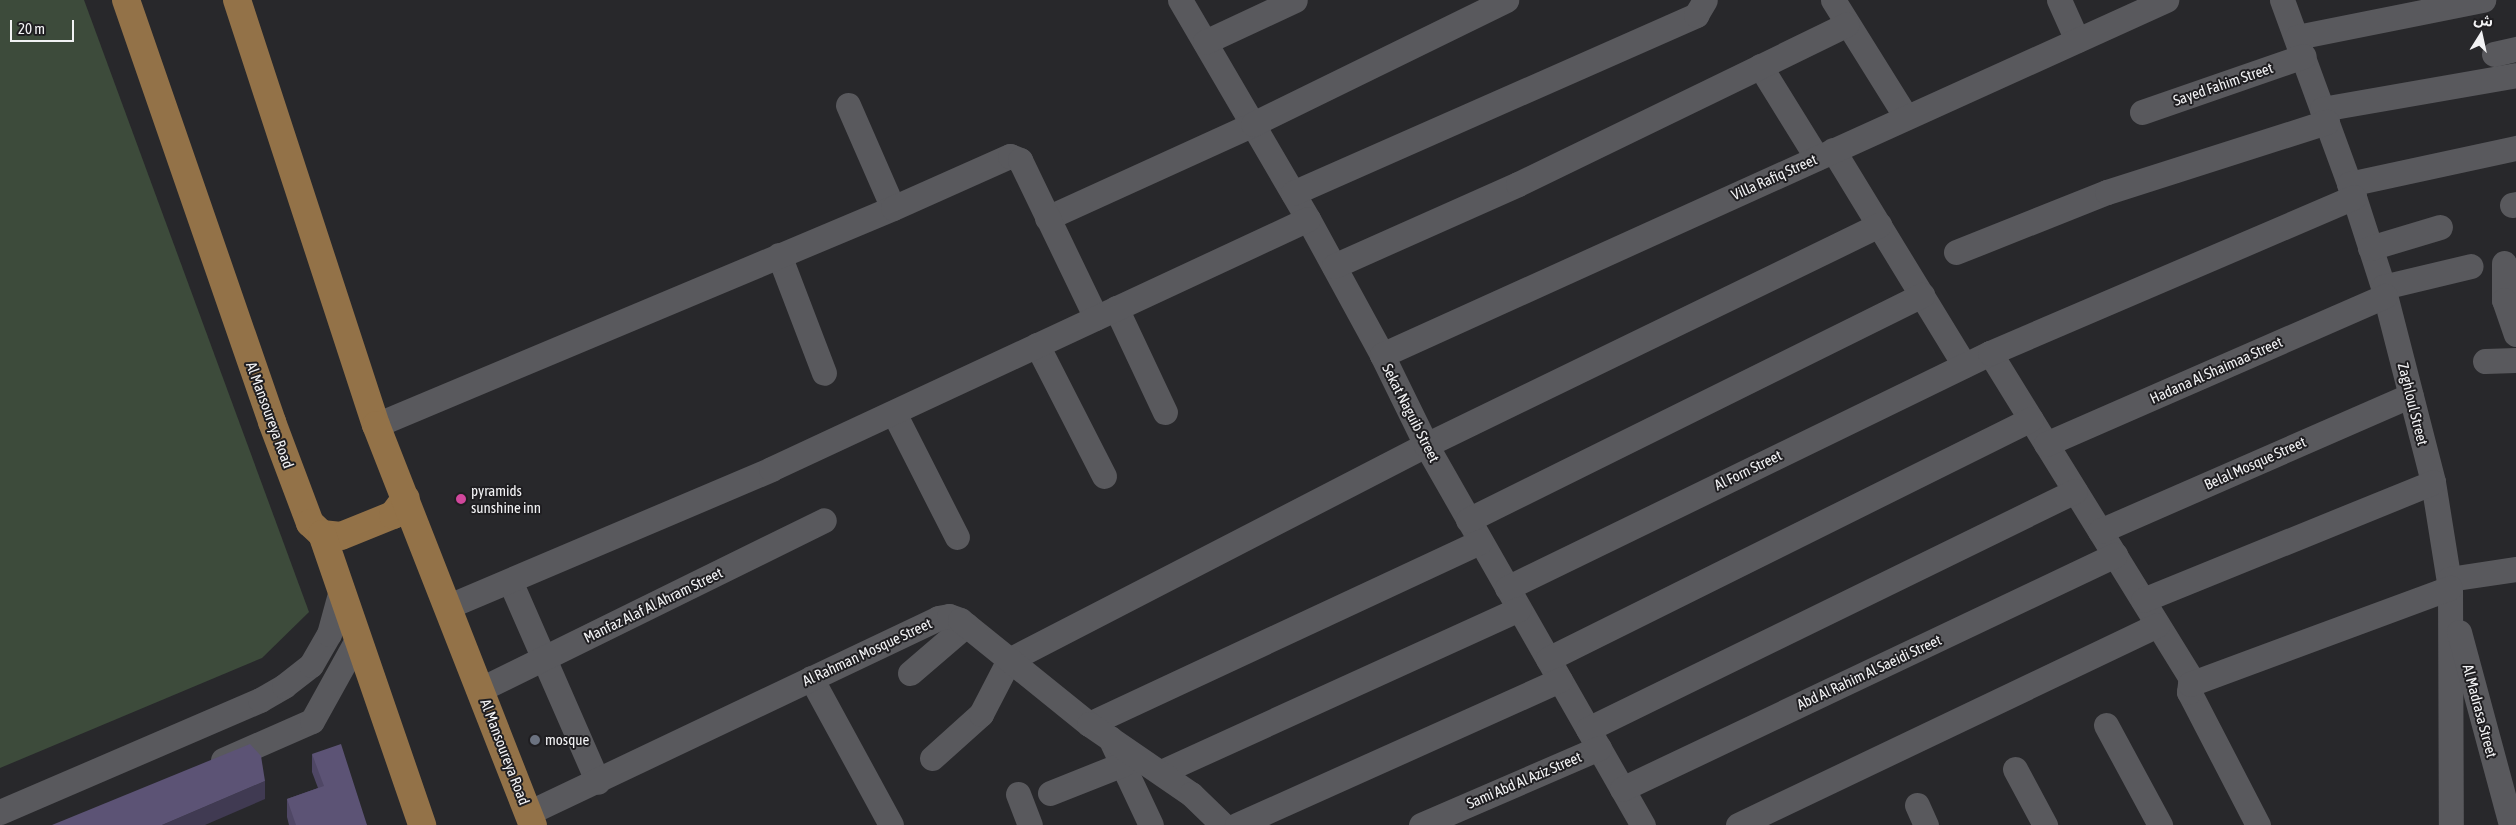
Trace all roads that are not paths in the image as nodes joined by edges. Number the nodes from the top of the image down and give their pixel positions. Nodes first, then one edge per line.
1 (126, 0) edge
2 (237, 0) edge
3 (1180, 0) edge
4 (1295, 0) edge
5 (1506, 0) edge
6 (1705, 0) edge
7 (1833, 0) edge
8 (2059, 0) edge
9 (2166, 0) edge
10 (2282, 0) edge
11 (2483, 0) edge
12 (1846, 25) junction
13 (2077, 40) junction
14 (1205, 42) junction
15 (2300, 47) junction
16 (1760, 66) junction
17 (2516, 75) edge
18 (848, 105) dead end
19 (2142, 112) dead end
20 (2324, 116) junction
21 (1906, 117) junction
22 (1252, 124) junction
23 (2516, 148) edge
24 (1825, 154) junction
25 (2352, 191) junction
26 (1293, 193) junction
27 (893, 208) junction
28 (1047, 218) junction
29 (1308, 219) junction
30 (1879, 226) junction
31 (2440, 227) dead end
32 (2370, 248) junction
33 (1956, 252) dead end
34 (778, 255) junction
35 (2504, 263) dead end
36 (1334, 266) junction
37 (2471, 266) dead end
38 (2384, 291) junction
39 (1922, 295) junction
40 (1106, 313) junction
41 (2516, 334) edge
42 (1037, 346) junction
43 (1990, 353) junction
44 (1382, 355) junction
45 (2516, 360) edge
46 (2484, 361) dead end
47 (1964, 365) junction
48 (824, 373) dead end
49 (2411, 395) junction
50 (1165, 412) dead end
51 (894, 413) junction
52 (2031, 419) junction
53 (376, 425) junction
54 (2046, 444) junction
55 (1426, 445) junction
56 (1104, 476) dead end
57 (2433, 482) junction
58 (2075, 491) junction
59 (406, 498) junction
60 (824, 520) dead end
61 (1468, 520) junction
62 (2100, 531) junction
63 (322, 534) junction
64 (957, 537) dead end
65 (1480, 542) junction
66 (2115, 556) junction
67 (2516, 569) edge
68 (510, 581) junction
69 (2449, 588) junction
70 (342, 590) junction
71 (1513, 599) junction
72 (2142, 600) junction
73 (449, 606) junction
74 (2158, 624) junction
75 (966, 625) junction
76 (358, 638) junction
77 (543, 659) junction
78 (1009, 660) junction
79 (1554, 670) junction
80 (910, 673) dead end
81 (811, 678) junction
82 (2193, 682) junction
83 (481, 689) junction
84 (1089, 724) junction
85 (2106, 725) dead end
86 (1110, 738) junction
87 (1593, 739) junction
88 (932, 758) dead end
89 (1123, 764) junction
90 (2015, 768) dead end
91 (199, 770) edge
92 (1161, 772) junction
93 (598, 782) junction
94 (1622, 789) junction
95 (1050, 793) dead end
96 (1018, 794) dead end
97 (0, 812) edge
98 (531, 819) edge
99 (1427, 824) edge
100 (422, 825) edge
101 (891, 825) edge
102 (1030, 825) edge
103 (1151, 825) edge
104 (1223, 825) edge
105 (1237, 825) edge
106 (1643, 825) edge
107 (1738, 825) edge
108 (2045, 825) edge
109 (2160, 825) edge
110 (2258, 825) edge
111 (2451, 825) edge
112 (2511, 825) edge

1 - 63 main road, Al Mansoureya Road
2 - 53 main road, Al Mansoureya Road
3 - 14 street, Sekat Naguib Street
4 - 14 street
5 - 22 street
6 - 26 street
7 - 12 street
8 - 13 street
9 - 13 street, Villa Rafiq Street
10 - 15 street, Zaghloul Street
11 - 15 street, Sayed Fahim Street
12 - 16 street
12 - 21 street
13 - 21 street, Villa Rafiq Street
14 - 22 street, Sekat Naguib Street
15 - 19 street, Sayed Fahim Street
15 - 20 street, Zaghloul Street
16 - 24 street
16 - 36 street
17 - 20 street
18 - 27 street
20 - 25 street, Zaghloul Street
20 - 33 street
21 - 24 street, Villa Rafiq Street
22 - 26 street, Sekat Naguib Street
22 - 28 street
23 - 25 street, Al Forn Street
24 - 30 street
24 - 44 street, Villa Rafiq Street
25 - 32 street, Zaghloul Street
25 - 43 street, Al Forn Street
26 - 29 street, Sekat Naguib Street
27 - 28 street
27 - 34 street
28 - 40 street
29 - 36 street, Sekat Naguib Street
29 - 40 street
30 - 39 street
30 - 55 street
31 - 32 street
32 - 38 street, Zaghloul Street
34 - 48 street
34 - 53 street
35 - 41 street
36 - 44 street, Sekat Naguib Street
37 - 38 street, Hadana Al Shaimaa Street
38 - 49 street, Zaghloul Street
38 - 54 street, Hadana Al Shaimaa Street
39 - 47 street
39 - 61 street
40 - 42 street
40 - 50 street
42 - 51 street
42 - 56 street
43 - 47 street, Al Forn Street
43 - 52 street
44 - 55 street, Sekat Naguib Street
45 - 46 street
47 - 71 street, Al Forn Street
49 - 57 street, Zaghloul Street
49 - 62 street, Belal Mosque Street
51 - 64 street
51 - 68 street
52 - 54 street
52 - 79 street
53 - 59 main road, Al Mansoureya Road
54 - 58 street
55 - 61 street, Sekat Naguib Street
55 - 78 street
57 - 69 street, Zaghloul Street
57 - 72 street
58 - 62 street
58 - 87 street, Sami Abd Al Aziz Street
59 - 63 main road
59 - 73 main road, Al Mansoureya Road
60 - 77 street, Manfaz Alaf Al Ahram Street
61 - 65 street, Sekat Naguib Street
62 - 66 street
63 - 70 main road, Al Mansoureya Road
65 - 71 street, Sekat Naguib Street
65 - 84 street
66 - 72 street
66 - 94 street, Abd Al Rahim Al Saeidi Street
67 - 69 street
68 - 73 street
68 - 77 street
69 - 82 street
69 - 111 street, Zaghloul Street
69 - 112 street, Al Madrasa Street
70 - 76 main road, Al Mansoureya Road
70 - 97 street
71 - 79 street, Sekat Naguib Street
71 - 92 street, Al Forn Street
72 - 74 street
73 - 83 main road, Al Mansoureya Road
74 - 82 street
74 - 107 street
75 - 78 street, Al Rahman Mosque Street
75 - 80 street
75 - 81 street, Al Rahman Mosque Street
76 - 91 street
76 - 100 main road, Al Mansoureya Road
77 - 83 street, Manfaz Alaf Al Ahram Street
77 - 93 street
78 - 84 street, Al Rahman Mosque Street
78 - 88 street
79 - 87 street, Sekat Naguib Street
79 - 105 street
81 - 93 street, Al Rahman Mosque Street
81 - 101 street
82 - 110 street
83 - 98 main road, Al Mansoureya Road
84 - 86 street, Al Rahman Mosque Street
85 - 109 street
86 - 89 street
86 - 92 street, Al Rahman Mosque Street
87 - 94 street, Sekat Naguib Street
87 - 99 street, Sami Abd Al Aziz Street
89 - 95 street
89 - 103 street
90 - 108 street
92 - 104 street, Al Rahman Mosque Street
93 - 98 street, Al Rahman Mosque Street
94 - 106 street, Sekat Naguib Street
96 - 102 street

